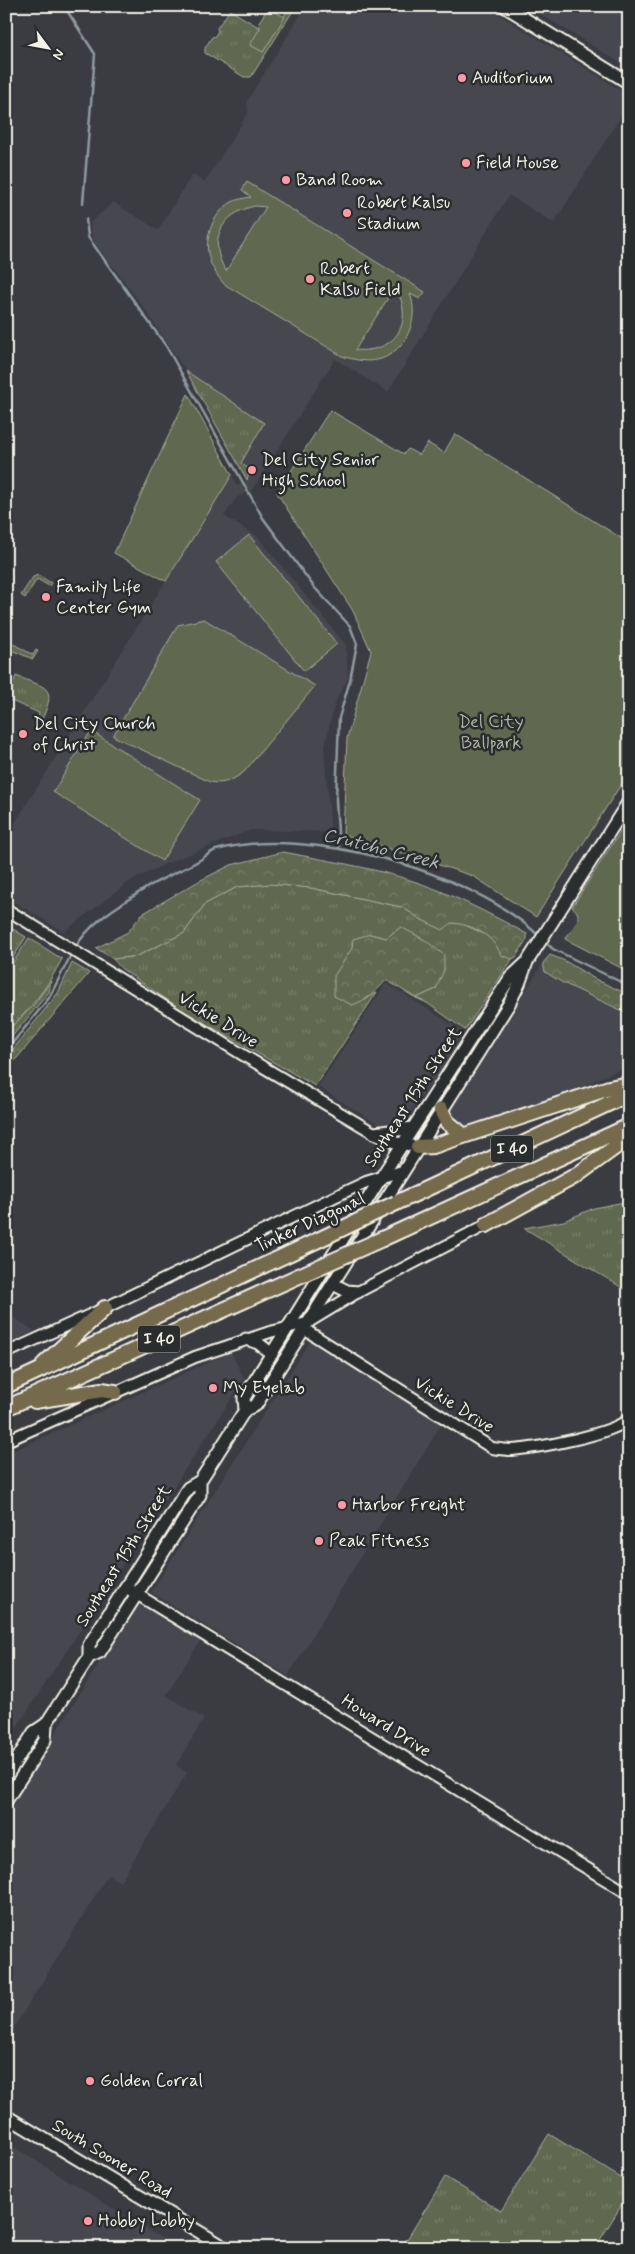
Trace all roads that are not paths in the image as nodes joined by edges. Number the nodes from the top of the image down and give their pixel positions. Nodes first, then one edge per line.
1 (504, 6) edge
2 (629, 83) edge
3 (629, 801) edge
4 (6, 909) edge
5 (527, 962) junction
6 (498, 997) junction
7 (509, 1004) junction
8 (465, 1050) junction
9 (476, 1056) junction
10 (629, 1084) edge
11 (629, 1094) edge
12 (441, 1110) junction
13 (629, 1126) edge
14 (413, 1128) junction
15 (374, 1133) junction
16 (463, 1135) junction
17 (629, 1137) edge
18 (403, 1144) junction
19 (418, 1146) junction
20 (402, 1170) junction
21 (382, 1176) junction
22 (486, 1225) joint
23 (333, 1284) junction
24 (358, 1292) junction
25 (105, 1308) junction
26 (306, 1326) junction
27 (289, 1327) junction
28 (246, 1339) junction
29 (6, 1352) edge
30 (272, 1354) junction
31 (36, 1372) junction
32 (6, 1386) edge
33 (115, 1392) junction
34 (12, 1406) edge
35 (245, 1410) junction
36 (629, 1419) edge
37 (6, 1441) edge
38 (200, 1482) junction
39 (126, 1587) junction
40 (137, 1594) junction
41 (89, 1657) junction
42 (46, 1724) junction
43 (6, 1777) edge
44 (6, 1801) edge
45 (629, 1894) edge
46 (6, 2116) edge
47 (226, 2248) edge

1 - 2 main road
3 - 5 main road, Southeast 15th Street
4 - 15 street, Vickie Drive
5 - 6 main road, Southeast 15th Street
5 - 7 main road, Southeast 15th Street
6 - 7 main road
6 - 8 main road, Southeast 15th Street
7 - 9 main road, Southeast 15th Street
8 - 9 main road
8 - 14 main road, Southeast 15th Street
9 - 12 main road, Southeast 15th Street
10 - 16 highway
11 - 31 highway, Tinker Diagonal / I 40, bridge
12 - 16 highway
12 - 19 main road, Southeast 15th Street
13 - 34 highway, I 40, bridge
14 - 15 main road
14 - 18 main road, Southeast 15th Street
15 - 18 street, Vickie Drive
16 - 19 highway
17 - 22 highway
18 - 19 street, Vickie Drive
18 - 21 main road, Southeast 15th Street
19 - 20 main road, Southeast 15th Street
20 - 21 street, Tinker Diagonal
20 - 23 main road, Southeast 15th Street
21 - 25 street, Tinker Diagonal
21 - 27 main road, Southeast 15th Street
22 - 24 street
23 - 24 main road
23 - 26 main road, Southeast 15th Street
24 - 26 street
25 - 29 street, Tinker Diagonal
25 - 31 highway
26 - 27 street
26 - 35 main road, Southeast 15th Street
26 - 36 street, Vickie Drive
27 - 28 street
27 - 30 main road, Southeast 15th Street
28 - 30 main road
28 - 33 street
30 - 35 main road, Southeast 15th Street
31 - 32 highway, Tinker Diagonal / I 40
33 - 34 highway
33 - 37 street
35 - 38 main road, Southeast 15th Street
38 - 39 main road, Southeast 15th Street
38 - 40 main road, Southeast 15th Street
39 - 40 street, Howard Drive
39 - 41 main road, Southeast 15th Street
40 - 41 main road, Southeast 15th Street
40 - 45 street, Howard Drive
41 - 42 main road, Southeast 15th Street
42 - 43 main road, Southeast 15th Street
42 - 44 main road, Southeast 15th Street
46 - 47 main road, South Sooner Road

